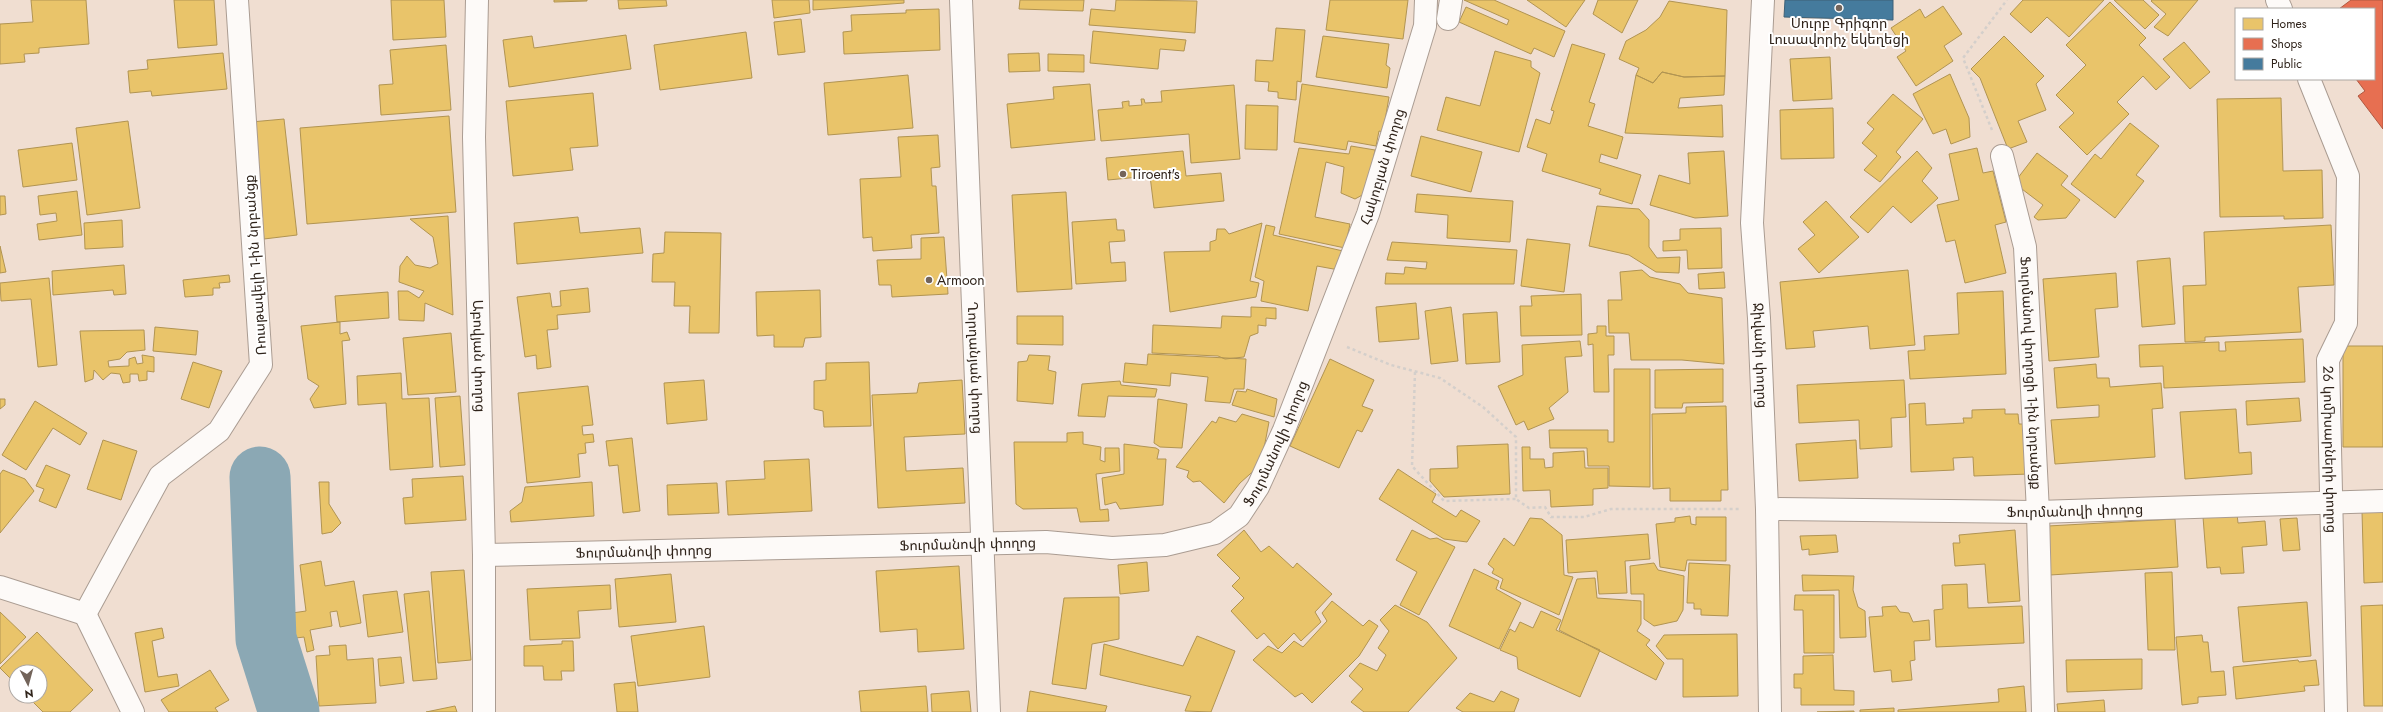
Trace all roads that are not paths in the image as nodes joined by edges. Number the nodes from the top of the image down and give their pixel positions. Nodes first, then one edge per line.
1 (237, 0) edge
2 (477, 0) edge
3 (961, 0) edge
4 (1426, 0) edge
5 (1763, 0) edge
6 (2309, 80) edge
7 (2002, 156) road end
8 (1323, 329) joint
9 (2383, 501) edge
10 (2330, 505) junction
11 (1767, 509) junction
12 (2038, 512) junction
13 (981, 543) junction
14 (484, 555) junction
15 (0, 587) edge
16 (85, 614) junction
17 (133, 712) edge
18 (484, 712) edge
19 (989, 712) edge
20 (1770, 712) edge
21 (2043, 712) edge
22 (2336, 712) edge

1 - 16 street, Ռուսթավելի 1-ին նրբանցք
2 - 14 street, Աբովյան փողոց
3 - 13 street, Ղորղանյան փողոց
4 - 8 street, Հակոբյան փողոց
5 - 11 street, Ջիվանի փողոց
6 - 10 street, 26 կոմիսարների փողոց
7 - 12 street, Ֆուրմանով փողոցի 1-ին նրբանցք
8 - 13 street, Ֆուրմանովի փողոց
9 - 10 street, Ֆուրմանովի փողոց
10 - 12 street, Ֆուրմանովի փողոց
10 - 22 street, 26 կոմիսարների փողոց
11 - 12 street, Ֆուրմանովի փողոց
11 - 20 street, Ջիվանի փողոց
12 - 21 street, Ֆուրմանով փողոցի 1-ին նրբանցք
13 - 14 street, Ֆուրմանովի փողոց
13 - 19 street, Ղորղանյան փողոց
14 - 18 street, Աբովյան փողոց
15 - 16 street
16 - 17 street

